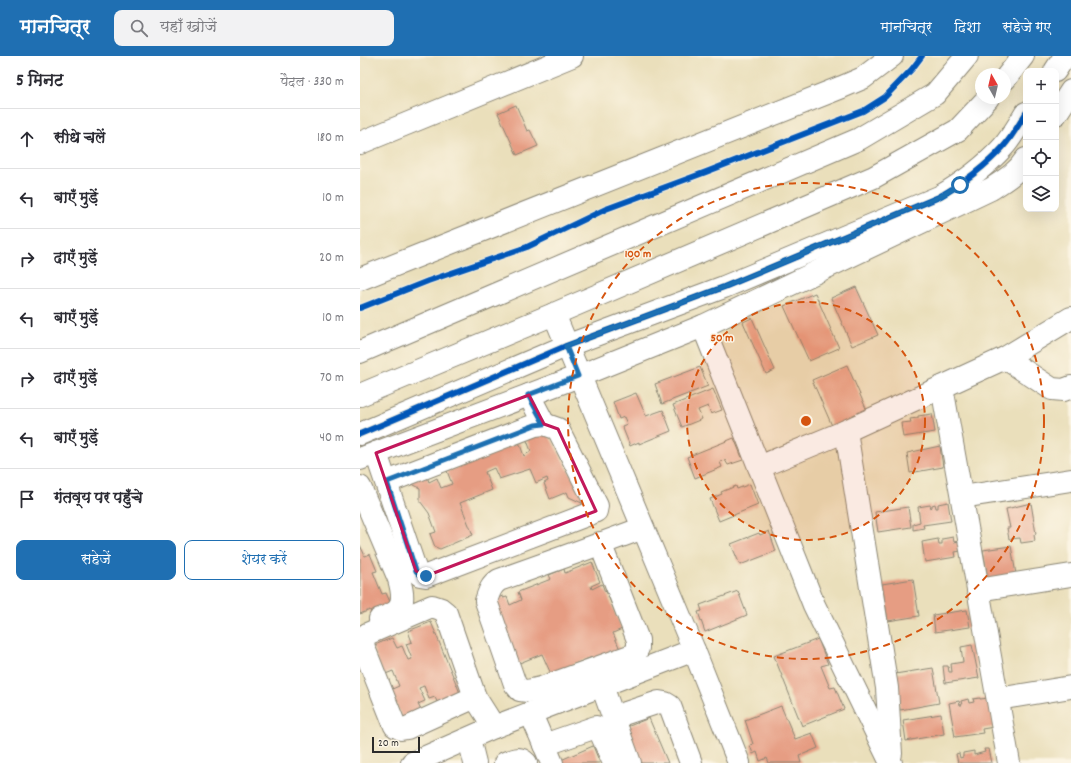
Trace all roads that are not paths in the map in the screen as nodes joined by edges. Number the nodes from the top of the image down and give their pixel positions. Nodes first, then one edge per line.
1 (572, 56) edge
2 (892, 56) edge
3 (967, 56) edge
4 (1023, 56) edge
5 (1065, 56) edge
6 (1057, 68) edge
7 (1011, 71) edge
8 (1071, 91) edge
9 (982, 104) edge
10 (1059, 109) edge
11 (1023, 118) edge
12 (360, 141) edge
13 (1023, 163) edge
14 (360, 279) edge
15 (554, 314) junction
16 (1071, 318) edge
17 (703, 326) junction
18 (566, 346) junction
19 (360, 352) edge
20 (1005, 358) junction
21 (578, 376) junction
22 (942, 387) junction
23 (1071, 387) edge
24 (360, 395) edge
25 (528, 395) junction
26 (544, 424) junction
27 (846, 431) junction
28 (360, 434) edge
29 (368, 456) edge
30 (759, 467) junction
31 (1071, 480) edge
32 (387, 482) junction
33 (361, 494) edge
34 (962, 497) junction
35 (642, 528) junction
36 (600, 543) junction
37 (1071, 575) edge
38 (978, 590) junction
39 (360, 628) edge
40 (694, 650) junction
41 (602, 686) junction
42 (1071, 687) edge
43 (475, 697) junction
44 (998, 699) junction
45 (531, 714) junction
46 (614, 717) junction
47 (494, 727) junction
48 (469, 738) junction
49 (548, 754) edge
50 (412, 763) edge
51 (475, 763) edge
52 (505, 763) edge
53 (526, 763) edge
54 (614, 763) edge
55 (630, 763) edge
56 (691, 763) edge
57 (739, 763) edge
58 (892, 763) edge
59 (1009, 763) edge

1 - 12 street
2 - 14 street
3 - 19 street
4 - 7 street
5 - 6 street
8 - 10 street
9 - 15 street
11 - 18 street
13 - 17 street
15 - 18 street
15 - 24 street
16 - 20 street
17 - 21 street
17 - 30 street
18 - 21 street
18 - 28 street
20 - 22 street
20 - 23 street
21 - 25 street
21 - 35 street
22 - 27 street
22 - 34 street
25 - 26 street
25 - 29 street
26 - 32 street
26 - 32 street
27 - 30 street
27 - 58 street
29 - 32 street
30 - 58 street
31 - 34 street
33 - 39 street
34 - 38 street
35 - 36 street
35 - 40 street
36 - 36 street
37 - 38 street
38 - 44 street
40 - 41 street
40 - 57 street
41 - 45 street
41 - 46 street
42 - 44 street
43 - 43 street
43 - 47 street
44 - 59 street
45 - 47 street
45 - 49 street
46 - 55 street
46 - 56 street
47 - 48 street
48 - 50 street
48 - 51 street
49 - 54 street
52 - 53 street

